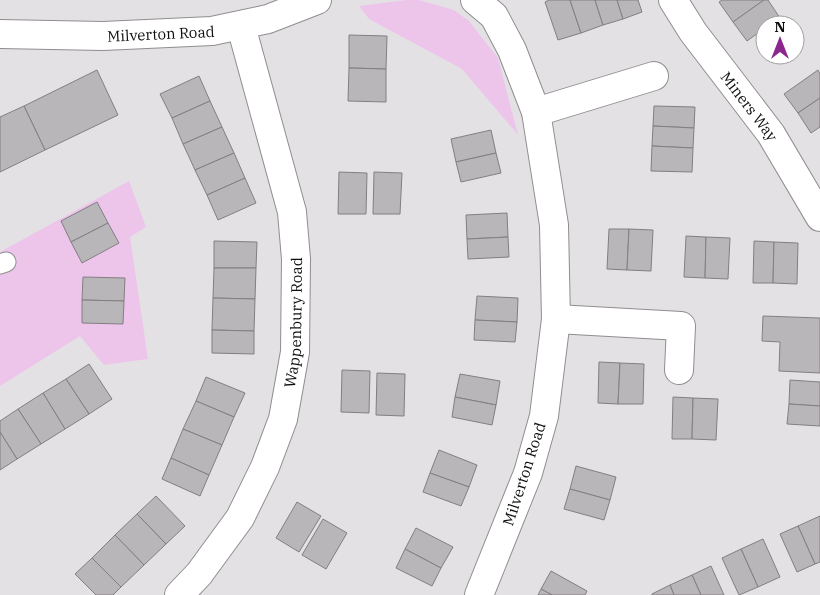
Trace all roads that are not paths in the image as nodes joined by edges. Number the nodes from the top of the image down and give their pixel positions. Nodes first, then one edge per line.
1 (317, 0) edge
2 (475, 0) edge
3 (673, 0) edge
4 (241, 26) junction
5 (0, 34) edge
6 (654, 76) dead end
7 (536, 112) junction
8 (820, 217) edge
9 (556, 319) junction
10 (679, 370) dead end
11 (179, 595) edge
12 (479, 595) edge

1 - 4 street, Milverton Road
2 - 7 street, Milverton Road
3 - 8 street, Miners Way
4 - 5 street, Milverton Road
4 - 11 street, Wappenbury Road
6 - 7 street
7 - 9 street, Milverton Road
9 - 10 street
9 - 12 street, Milverton Road

